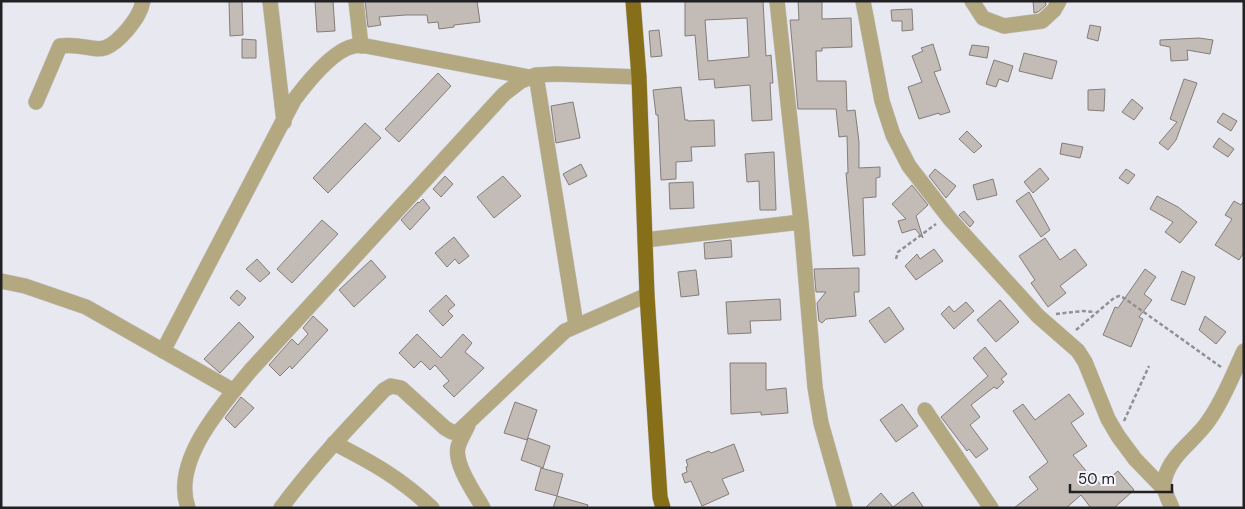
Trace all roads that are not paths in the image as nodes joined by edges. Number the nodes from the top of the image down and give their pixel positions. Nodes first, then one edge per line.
1 (144, 1) edge
2 (270, 1) edge
3 (356, 1) edge
4 (633, 1) edge
5 (777, 1) edge
6 (863, 1) edge
7 (972, 1) edge
8 (1059, 1) edge
9 (361, 46) junction
10 (533, 76) junction
11 (639, 78) junction
12 (36, 102) dead end
13 (284, 122) junction
14 (801, 222) junction
15 (645, 240) junction
16 (1, 281) edge
17 (647, 295) junction
18 (576, 325) junction
19 (163, 351) junction
20 (1244, 351) edge
21 (234, 391) junction
22 (925, 410) dead end
23 (470, 421) junction
24 (334, 443) junction
25 (1165, 490) junction
26 (188, 508) edge
27 (280, 508) edge
28 (432, 508) edge
29 (483, 508) edge
30 (663, 508) edge
31 (845, 508) edge
32 (991, 508) edge
33 (1172, 508) edge

1 - 12 street
2 - 13 street
3 - 9 street
4 - 11 main road
5 - 14 street
6 - 25 street
7 - 8 street
9 - 10 street
9 - 13 street
10 - 11 street
10 - 18 street
10 - 21 street
11 - 15 main road
13 - 19 street
14 - 15 street
14 - 31 street
15 - 17 main road
16 - 19 street
17 - 18 street
17 - 30 main road
18 - 23 street
19 - 21 street
20 - 25 street
21 - 26 street
22 - 32 street
23 - 24 street
23 - 29 street
24 - 27 street
24 - 28 street
25 - 33 street

